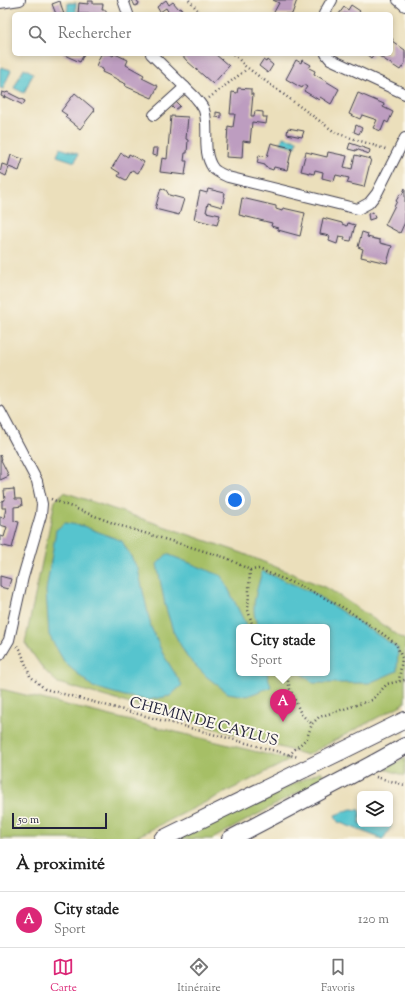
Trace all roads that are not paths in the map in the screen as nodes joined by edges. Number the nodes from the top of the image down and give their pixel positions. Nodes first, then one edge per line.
1 (20, 0) edge
2 (123, 0) edge
3 (332, 0) edge
4 (398, 0) edge
5 (0, 3) edge
6 (405, 6) edge
7 (127, 12) edge
8 (325, 12) edge
9 (153, 56) edge
10 (328, 56) edge
11 (185, 87) junction
12 (405, 94) edge
13 (154, 115) dead end
14 (405, 138) edge
15 (0, 411) edge
16 (0, 655) edge
17 (405, 720) edge
18 (405, 746) edge
19 (162, 839) edge
20 (230, 839) edge

1 - 5 street
2 - 7 street
3 - 8 street
4 - 6 street
9 - 11 street
10 - 12 street
11 - 13 street
11 - 14 street
15 - 16 street
17 - 19 main road, bridge
18 - 20 main road, bridge

